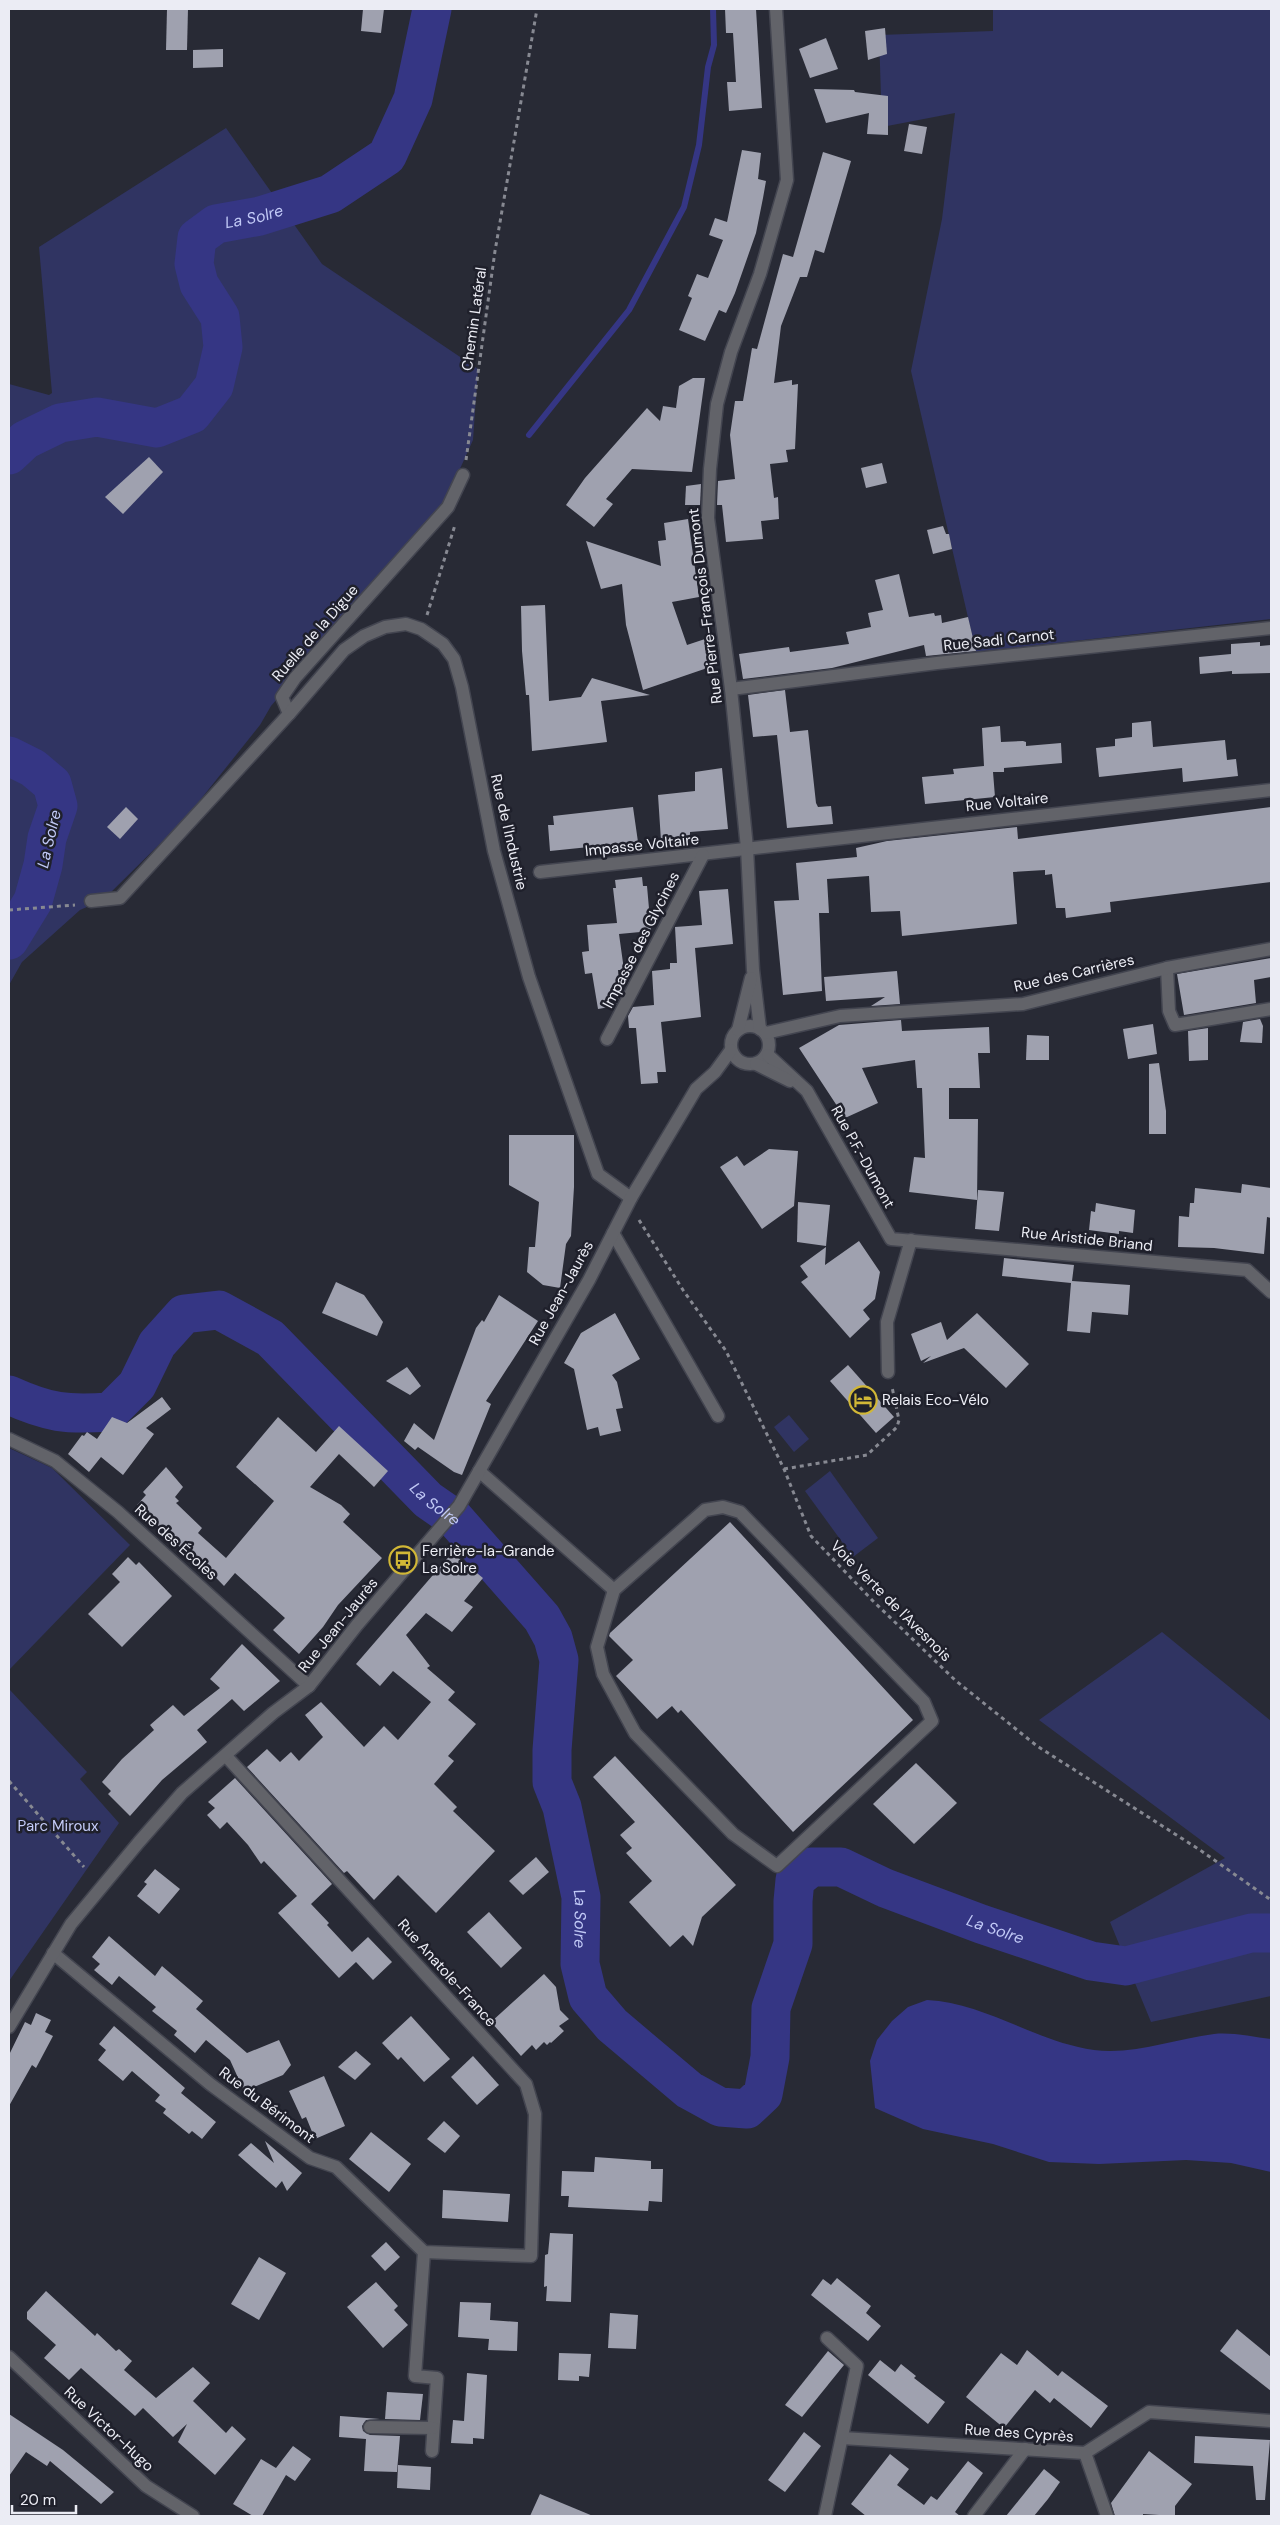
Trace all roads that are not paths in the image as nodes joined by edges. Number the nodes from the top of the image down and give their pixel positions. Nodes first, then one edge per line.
1 (776, 9) edge
2 (463, 475) road end
3 (1271, 628) edge
4 (732, 689) junction
5 (289, 714) junction
6 (1271, 790) edge
7 (747, 848) junction
8 (703, 855) junction
9 (540, 872) dead end
10 (91, 901) road end
11 (1271, 949) edge
12 (1167, 968) junction
13 (753, 970) junction
14 (1271, 1009) edge
15 (793, 1026) junction
16 (738, 1030) junction
17 (763, 1031) junction
18 (608, 1039) dead end
19 (732, 1050) junction
20 (769, 1051) junction
21 (741, 1063) junction
22 (756, 1064) junction
23 (715, 1072) junction
24 (807, 1090) junction
25 (630, 1198) junction
26 (613, 1233) junction
27 (890, 1239) joint
28 (912, 1240) junction
29 (1271, 1292) edge
30 (888, 1372) road end
31 (718, 1416) dead end
32 (9, 1439) edge
33 (479, 1471) junction
34 (614, 1590) junction
35 (309, 1686) junction
36 (226, 1756) junction
37 (53, 1953) junction
38 (9, 2027) edge
39 (424, 2252) junction
40 (827, 2338) dead end
41 (9, 2357) edge
42 (1271, 2421) edge
43 (370, 2427) dead end
44 (434, 2428) junction
45 (842, 2438) junction
46 (1025, 2449) junction
47 (432, 2451) dead end
48 (1086, 2453) junction
49 (981, 2514) edge
50 (194, 2516) edge
51 (825, 2516) edge
52 (1107, 2516) edge

1 - 4 street, Rue Pierre-François Dumont
2 - 5 street, Ruelle de la Digue
3 - 4 street, Rue Sadi Carnot
4 - 7 street, Rue Pierre-François Dumont
5 - 10 street
5 - 25 street, Rue de l'Industrie
6 - 7 street, Rue Voltaire
7 - 8 street, Impasse Voltaire
7 - 13 street, Rue Pierre-François Dumont
8 - 9 street, Impasse Voltaire
8 - 18 street, Impasse des Glycines
11 - 12 street, Rue des Carrières
12 - 14 street
12 - 15 street, Rue des Carrières
13 - 16 street
13 - 17 street, Rue Pierre-François Dumont
15 - 17 street, Rue des Carrières
15 - 20 street
16 - 17 street
16 - 19 street
17 - 20 street
19 - 21 street
19 - 23 street, Rue Jean-Jaurès
20 - 22 street
20 - 24 street, Rue P.F.-Dumont
21 - 22 street
21 - 23 street, Rue Jean-Jaurès
22 - 24 street
23 - 25 street, Rue Jean-Jaurès
24 - 27 street, Rue P.F.-Dumont
25 - 26 street, Rue Jean-Jaurès
26 - 31 street
26 - 33 street, Rue Jean-Jaurès
27 - 28 street, Rue Aristide Briand
28 - 29 street, Rue Aristide Briand
28 - 30 street
32 - 35 street, Rue des Écoles
33 - 34 street
33 - 35 street, Rue Jean-Jaurès
34 - 34 street
35 - 36 street, Rue Jean-Jaurès
36 - 37 street, Rue Jean-Jaurès
36 - 39 street, Rue Anatole-France
37 - 38 street, Rue Jean-Jaurès
37 - 39 street, Rue du Bérimont
39 - 44 street
40 - 45 street
41 - 50 street, Rue Victor-Hugo
42 - 48 street, Rue des Cyprès
43 - 44 street
44 - 47 street
45 - 46 street, Rue des Cyprès
45 - 51 street
46 - 48 street, Rue des Cyprès
46 - 49 street
48 - 52 street

